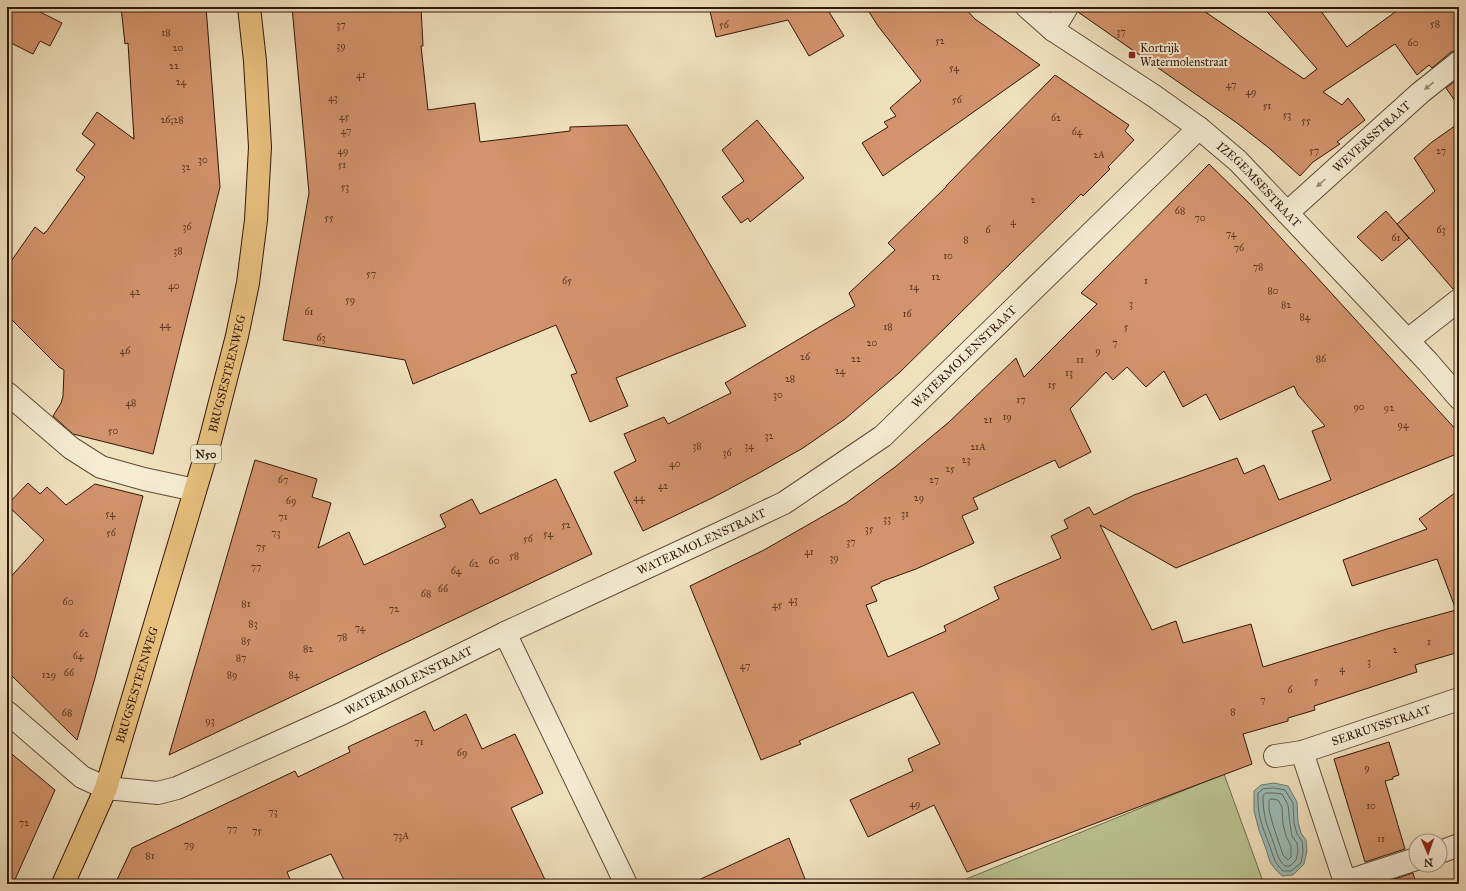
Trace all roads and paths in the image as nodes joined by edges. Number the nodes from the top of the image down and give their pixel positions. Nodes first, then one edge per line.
1 (249, 7) edge
2 (1027, 7) edge
3 (1067, 7) edge
4 (1053, 30) junction
5 (1459, 62) edge
6 (1199, 128) junction
7 (1287, 214) junction
8 (1459, 300) edge
9 (1408, 340) junction
10 (7, 393) edge
11 (1459, 398) edge
12 (195, 490) junction
13 (505, 633) junction
14 (1459, 699) edge
15 (7, 712) edge
16 (1302, 752) junction
17 (1276, 756) dead end
18 (106, 788) junction
19 (1459, 845) edge
20 (1448, 849) edge
21 (1408, 862) edge
22 (1342, 883) edge
23 (63, 884) edge
24 (626, 884) edge

1 - 12 main road, BRUGSESTEENWEG / N50
2 - 4 street, IZEGEMSESTRAAT
3 - 4 street
4 - 6 street, IZEGEMSESTRAAT
5 -> 7 street, WEVERSSTRAAT
6 - 7 street, IZEGEMSESTRAAT
6 - 13 street, WATERMOLENSTRAAT
7 - 9 street, IZEGEMSESTRAAT
8 - 9 street
9 - 11 street, IZEGEMSESTRAAT
10 - 12 street
12 - 18 main road, BRUGSESTEENWEG / N50
13 - 18 street, WATERMOLENSTRAAT
13 - 24 street
14 - 16 street, SERRUYSSTRAAT
15 - 18 street, WATERMOLENSTRAAT
16 - 17 street, SERRUYSSTRAAT
16 - 22 street
18 - 23 main road, BRUGSESTEENWEG / N50
19 - 20 street
21 - 22 street

